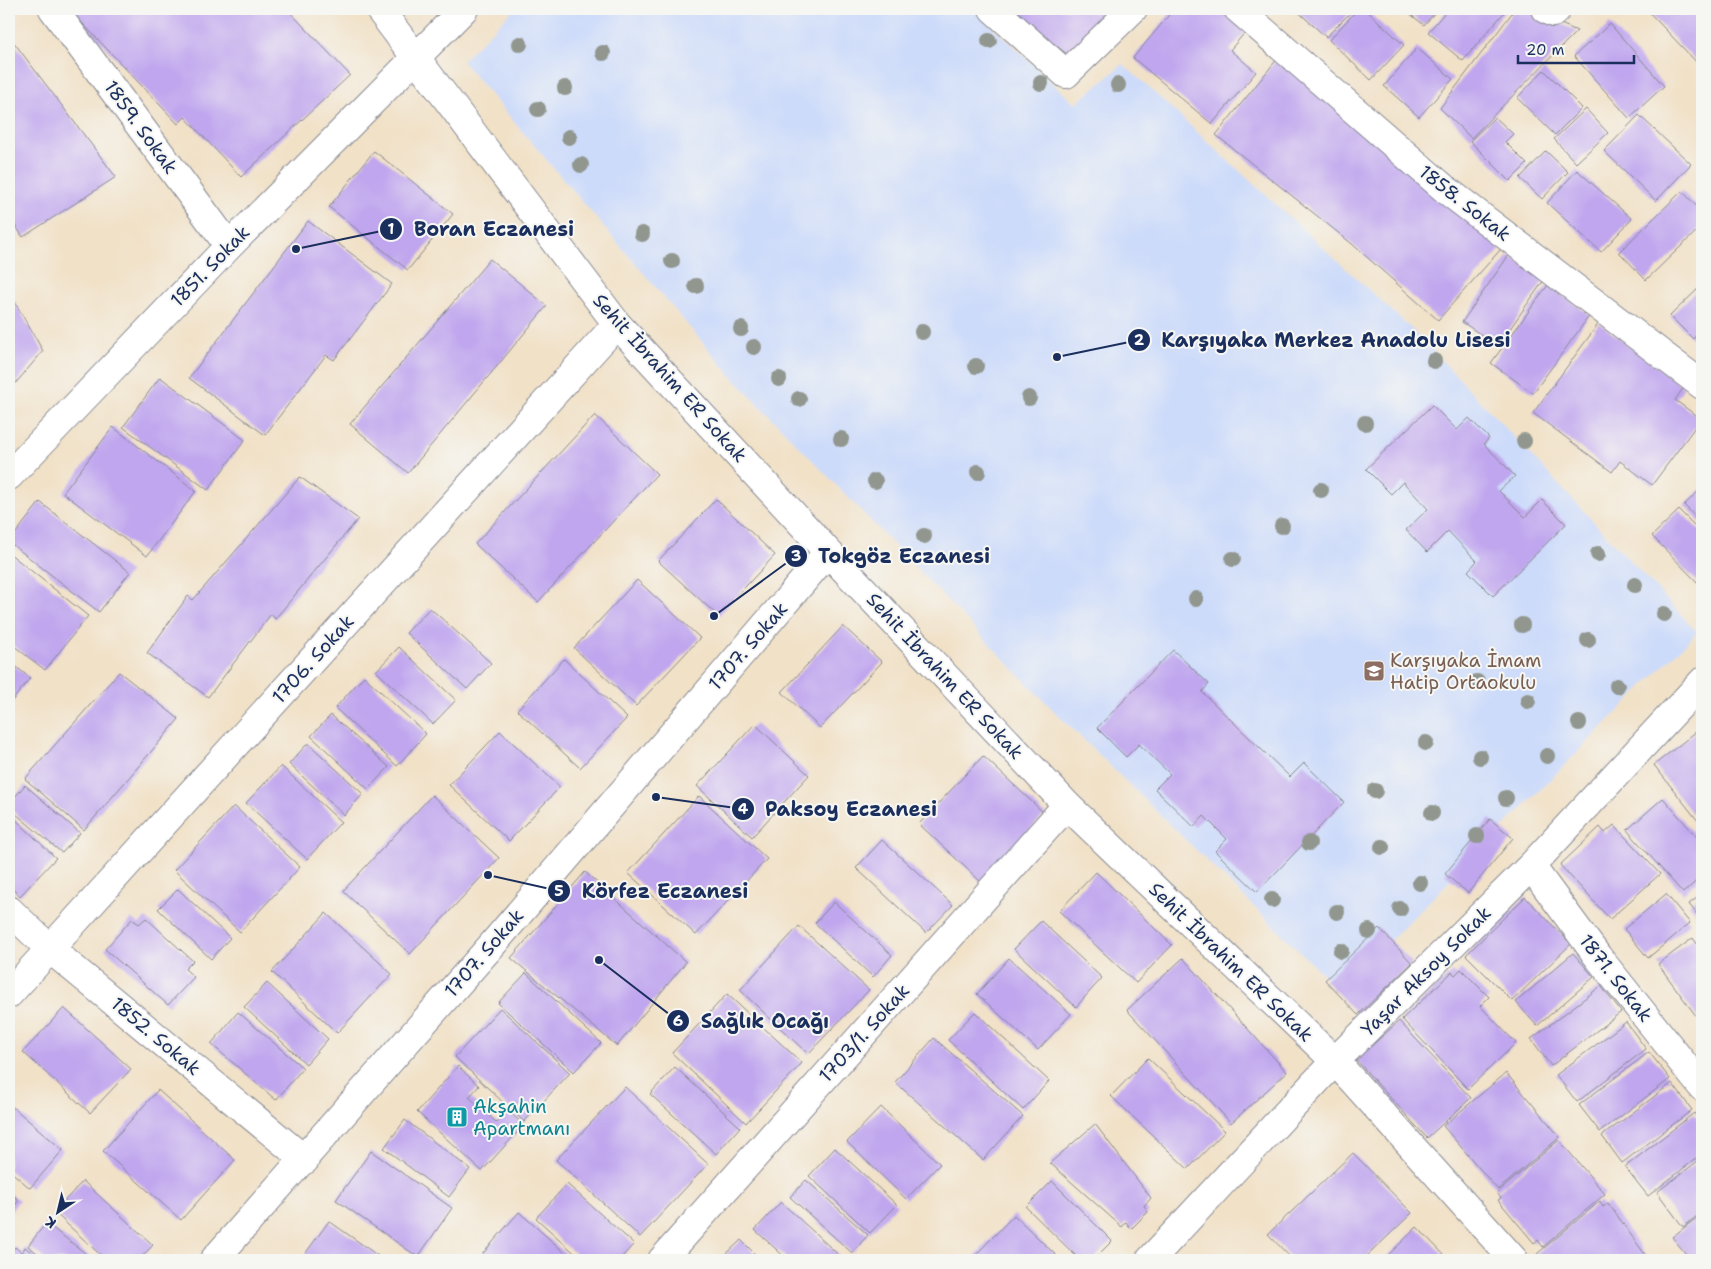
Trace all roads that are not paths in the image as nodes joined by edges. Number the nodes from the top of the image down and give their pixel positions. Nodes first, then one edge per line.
1 (53, 9) edge
2 (378, 9) edge
3 (464, 9) edge
4 (993, 9) edge
5 (1133, 9) edge
6 (1238, 9) edge
7 (1545, 9) edge
8 (1557, 9) edge
9 (416, 60) junction
10 (229, 246) junction
11 (617, 324) junction
12 (1702, 385) edge
13 (9, 476) edge
14 (828, 552) junction
15 (1702, 682) edge
16 (1067, 805) junction
17 (1531, 866) junction
18 (9, 910) edge
19 (50, 949) junction
20 (9, 994) edge
21 (1335, 1061) junction
22 (1702, 1087) edge
23 (305, 1160) junction
24 (214, 1260) edge
25 (662, 1260) edge
26 (1150, 1260) edge
27 (1514, 1260) edge

1 - 10 street, 1859. Sokak
2 - 9 street, Sehit İbrahim ER Sokak
3 - 9 street, 1851. Sokak
4 - 5 street
6 - 12 street, 1858. Sokak
7 - 8 street
9 - 10 street, 1851. Sokak
9 - 11 street, Sehit İbrahim ER Sokak
10 - 13 street, 1851. Sokak
11 - 14 street, Sehit İbrahim ER Sokak
11 - 19 street, 1706. Sokak
14 - 16 street, Sehit İbrahim ER Sokak
14 - 23 street, 1707. Sokak
15 - 17 street, Yaşar Aksoy Sokak
16 - 21 street, Sehit İbrahim ER Sokak
16 - 25 street, 1703/1. Sokak
17 - 21 street, Yaşar Aksoy Sokak
17 - 22 street, 1871. Sokak
18 - 19 street, 1852. Sokak
19 - 20 street, 1706. Sokak
19 - 23 street, 1852. Sokak
21 - 26 street, Yaşar Aksoy Sokak
21 - 27 street, Sehit İbrahim ER Sokak
23 - 24 street, 1707. Sokak

